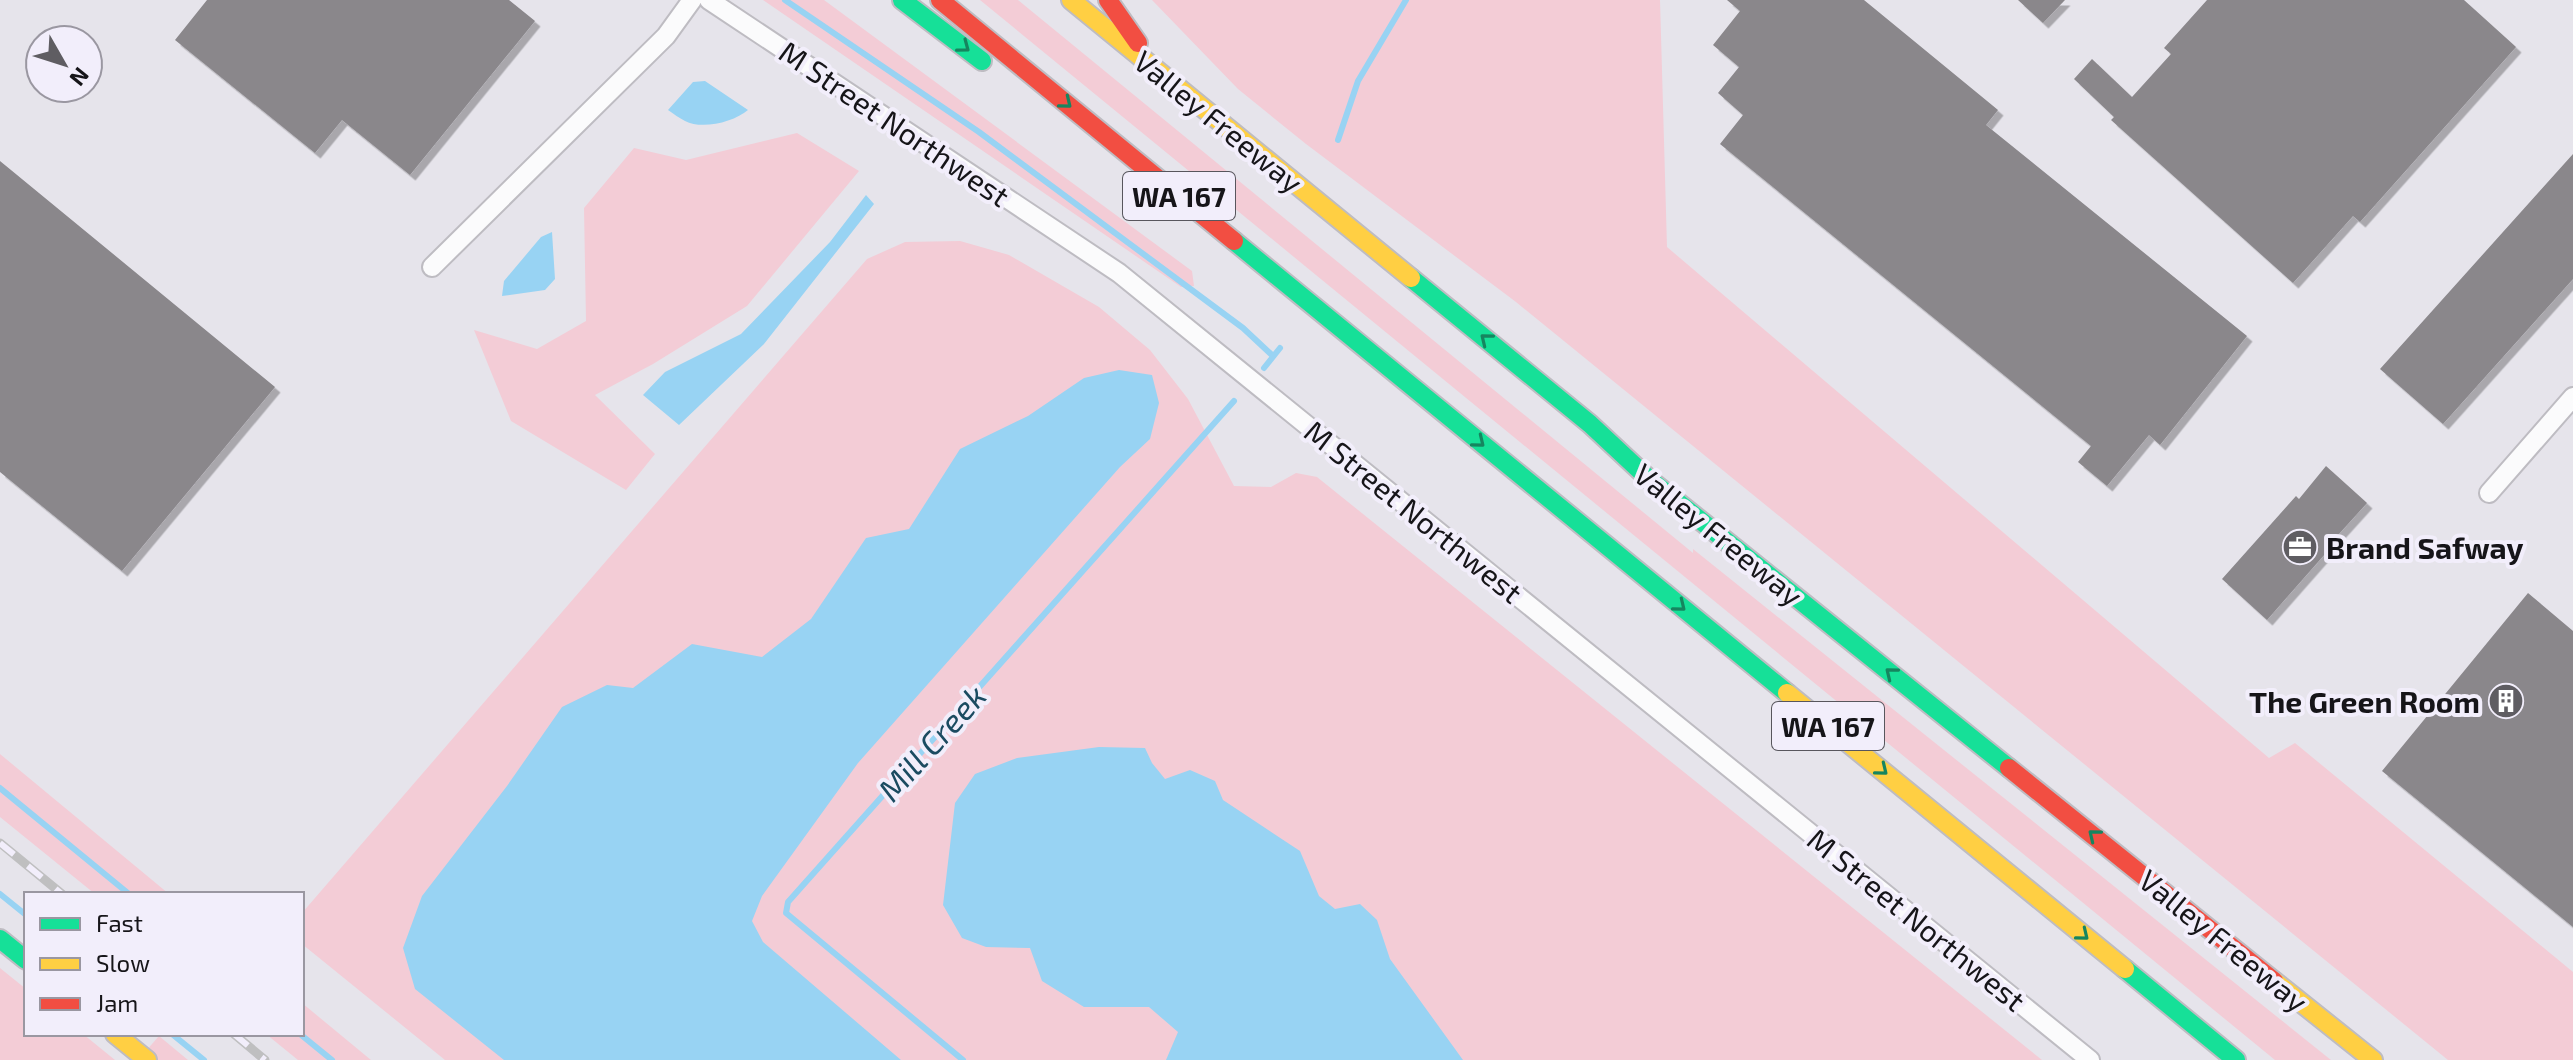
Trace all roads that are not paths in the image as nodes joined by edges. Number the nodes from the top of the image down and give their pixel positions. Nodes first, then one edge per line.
1 (692, 0) edge
2 (709, 0) edge
3 (902, 0) edge
4 (940, 0) edge
5 (1071, 0) edge
6 (1108, 0) edge
7 (1155, 69) junction
8 (1003, 77) dead end
9 (1028, 96) dead end
10 (432, 267) dead end
11 (1418, 392) junction
12 (2573, 397) edge
13 (2489, 493) dead end
14 (0, 939) edge
15 (24, 958) edge
16 (117, 1036) edge
17 (147, 1060) edge
18 (2090, 1060) edge
19 (2236, 1060) edge
20 (2373, 1060) edge

1 - 10 street
2 - 18 street, M Street Northwest
3 -> 8 main road
4 -> 11 main road, WA 167
5 - 7 main road, Valley Freeway / WA 167
6 - 7 main road
20 -> 7 main road, Valley Freeway / WA 167
9 - 11 main road
11 -> 19 main road, WA 167
12 - 13 street
14 - 15 main road
16 - 17 main road

